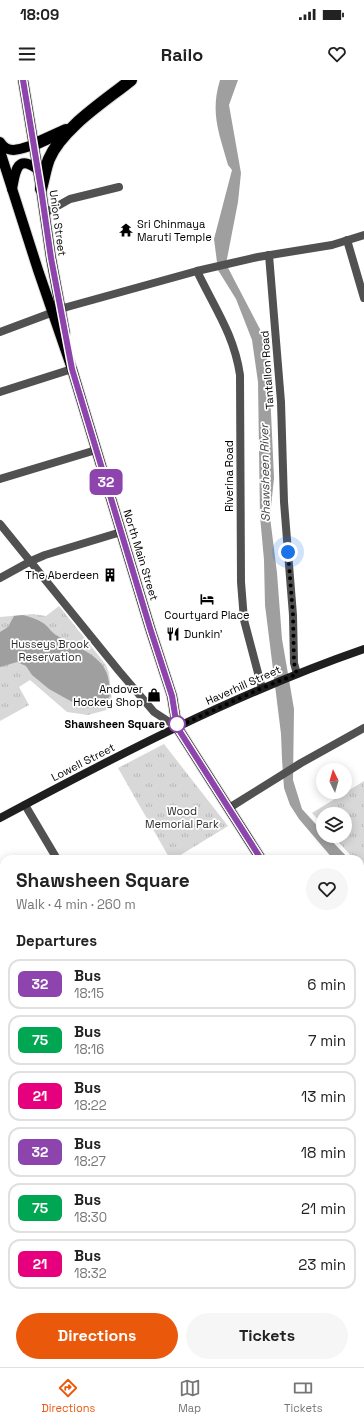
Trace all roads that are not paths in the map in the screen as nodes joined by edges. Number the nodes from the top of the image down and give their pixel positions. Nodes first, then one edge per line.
1 (22, 80) edge
2 (131, 80) edge
3 (71, 128) junction
4 (0, 142) edge
5 (33, 145) junction
6 (0, 151) edge
7 (37, 169) junction
8 (119, 187) dead end
9 (41, 189) junction
10 (12, 190) junction
11 (45, 213) junction
12 (364, 235) edge
13 (347, 240) junction
14 (269, 255) junction
15 (197, 271) junction
16 (364, 298) edge
17 (56, 310) junction
18 (0, 332) edge
19 (72, 369) junction
20 (0, 392) edge
21 (96, 450) junction
22 (0, 479) edge
23 (0, 524) edge
24 (121, 532) junction
25 (31, 561) junction
26 (0, 578) edge
27 (364, 649) edge
28 (295, 675) junction
29 (266, 687) junction
30 (177, 727) junction
31 (364, 728) edge
32 (25, 805) junction
33 (229, 808) junction
34 (0, 818) edge
35 (55, 855) edge
36 (258, 855) edge

1 - 5 main road, Union Street
2 - 3 highway
3 - 5 highway
3 - 9 highway
4 - 5 main road
5 - 7 main road, Union Street
6 - 10 main road
7 - 9 main road, Union Street
7 - 10 main road
8 - 11 street
9 - 11 main road, Union Street
10 - 17 main road
11 - 17 main road, Union Street
12 - 13 street
13 - 14 street
13 - 16 street
14 - 15 street
14 - 28 street, Tantallon Road
15 - 17 street
15 - 29 street, Riverina Road
17 - 18 street
17 - 19 main road, Union Street
19 - 20 street
19 - 21 main road, North Main Street
21 - 22 street
21 - 24 main road, North Main Street
23 - 25 street
24 - 25 street
24 - 30 main road, North Main Street
25 - 26 street
25 - 30 street
27 - 28 main road, Haverhill Street
28 - 29 main road, Haverhill Street
29 - 30 main road, Haverhill Street
30 - 32 main road, Lowell Street
30 - 33 main road, North Main Street
31 - 33 street
32 - 34 main road, Lowell Street
32 - 35 street
33 - 36 main road, North Main Street

